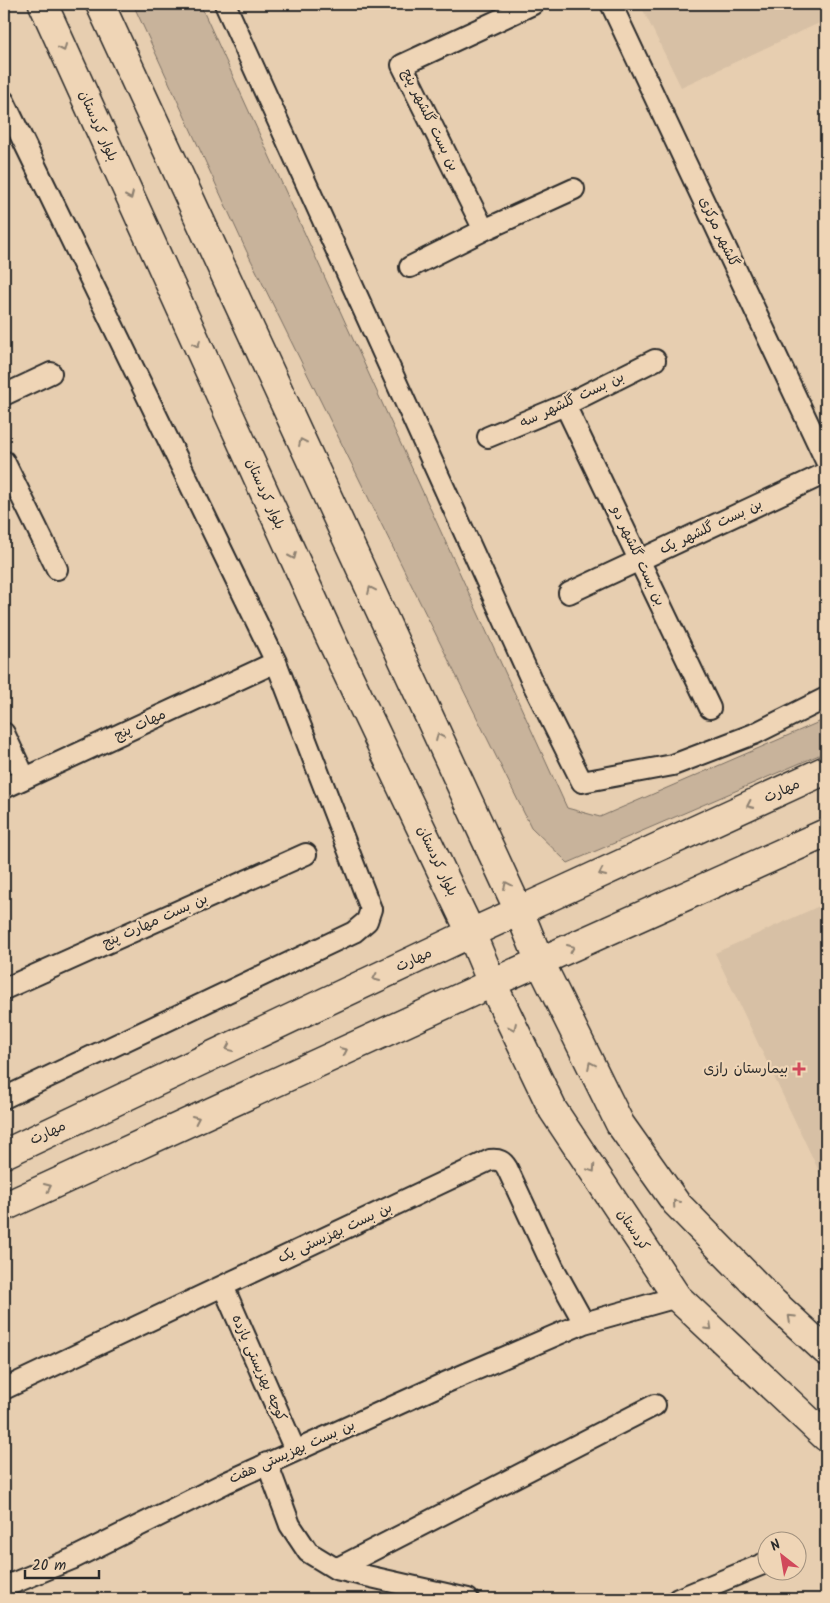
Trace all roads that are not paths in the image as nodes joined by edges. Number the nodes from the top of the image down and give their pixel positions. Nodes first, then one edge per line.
1 (43, 4) edge
2 (100, 4) edge
3 (225, 4) edge
4 (533, 4) edge
5 (611, 4) edge
6 (4, 101) edge
7 (574, 189) dead end
8 (484, 230) junction
9 (410, 267) dead end
10 (655, 360) dead end
11 (51, 373) dead end
12 (4, 395) edge
13 (565, 405) junction
14 (488, 438) dead end
15 (4, 461) edge
16 (826, 461) edge
17 (826, 473) edge
18 (639, 560) junction
19 (57, 569) dead end
20 (569, 593) dead end
21 (276, 662) junction
22 (826, 698) edge
23 (710, 708) dead end
24 (4, 733) edge
25 (826, 770) edge
26 (25, 778) junction
27 (4, 788) edge
28 (826, 833) edge
29 (306, 854) dead end
30 (519, 911) junction
31 (471, 933) junction
32 (540, 962) junction
33 (492, 983) junction
34 (4, 989) edge
35 (4, 1098) edge
36 (4, 1154) edge
37 (4, 1207) edge
38 (223, 1286) junction
39 (677, 1297) junction
40 (584, 1323) junction
41 (826, 1351) edge
42 (4, 1389) edge
43 (655, 1404) dead end
44 (826, 1437) edge
45 (295, 1450) junction
46 (267, 1463) junction
47 (758, 1566) edge
48 (336, 1569) junction
49 (4, 1587) edge
50 (468, 1599) edge
51 (678, 1599) edge

1 -> 31 main road, بلوار کردستان
30 -> 2 main road
3 - 22 street
4 - 8 street, بن بست گلشهر پنج
5 - 16 street, گلشهر مرکزی
6 - 21 street
7 - 8 street
8 - 9 street
10 - 13 street, بن بست گلشهر سه
11 - 12 street
13 - 14 street, بن بست گلشهر سه
13 - 18 street, بن بست گلشهر دو
15 - 19 street
17 - 18 street, بن بست گلشهر یک
18 - 20 street, بن بست گلشهر یک
18 - 23 street, بن بست گلشهر دو
21 - 26 street, مهات پنج
21 - 35 street
24 - 26 street
25 -> 30 main road, مهارت
26 - 27 street, مهات پنج
32 -> 28 main road
29 - 34 street, بن بست مهارت پنج
30 - 31 main road, مهارت
30 - 32 main road
31 - 33 main road, بلوار کردستان
31 -> 36 main road, مهارت
32 - 33 main road
41 -> 32 main road
37 -> 33 main road
33 -> 39 main road, کردستان
38 - 40 street, بن بست بهزیستی یک
38 - 42 street, بن بست بهزیستی یک
38 - 45 street, کوچه بهزیستی یازده
39 - 40 street, بن بست بهزیستی هفت
39 -> 44 main road, کردستان
40 - 45 street, بن بست بهزیستی هفت
43 - 48 street
45 - 46 street, بن بست بهزیستی هفت
46 - 48 street
46 - 49 street, بن بست بهزیستی هفت
47 - 51 street
48 - 50 street

